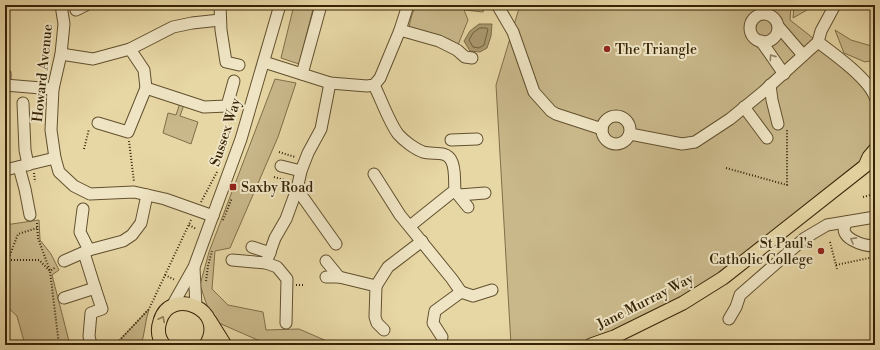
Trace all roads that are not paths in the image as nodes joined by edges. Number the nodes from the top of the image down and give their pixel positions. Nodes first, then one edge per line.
1 (61, 5) edge
2 (220, 5) edge
3 (280, 5) edge
4 (321, 5) edge
5 (408, 5) edge
6 (500, 5) edge
7 (836, 5) edge
8 (221, 25) junction
9 (778, 26) junction
10 (400, 30) junction
11 (761, 42) junction
12 (818, 42) junction
13 (130, 49) junction
14 (61, 54) junction
15 (803, 55) junction
16 (472, 58) dead end
17 (264, 62) junction
18 (239, 65) dead end
19 (5, 74) edge
20 (302, 74) junction
21 (784, 74) junction
22 (5, 81) edge
23 (234, 81) dead end
24 (330, 83) junction
25 (5, 85) edge
26 (374, 85) junction
27 (770, 86) junction
28 (146, 88) junction
29 (53, 89) junction
30 (874, 92) edge
31 (24, 103) dead end
32 (744, 107) junction
33 (98, 123) road end
34 (778, 124) road end
35 (602, 129) junction
36 (630, 134) junction
37 (767, 138) dead end
38 (477, 139) dead end
39 (875, 150) edge
40 (446, 154) junction
41 (55, 158) junction
42 (27, 165) junction
43 (281, 166) dead end
44 (870, 166) edge
45 (5, 170) edge
46 (301, 171) junction
47 (374, 174) dead end
48 (298, 187) junction
49 (457, 193) junction
50 (485, 193) dead end
51 (147, 195) junction
52 (468, 207) dead end
53 (83, 209) dead end
54 (212, 216) junction
55 (875, 217) edge
56 (34, 218) road end
57 (847, 222) junction
58 (410, 226) junction
59 (422, 241) junction
60 (336, 244) dead end
61 (875, 246) edge
62 (252, 247) dead end
63 (86, 252) junction
64 (268, 258) junction
65 (232, 260) dead end
66 (64, 261) road end
67 (326, 261) dead end
68 (194, 267) junction
69 (326, 277) dead end
70 (339, 277) junction
71 (376, 286) junction
72 (95, 288) junction
73 (492, 290) dead end
74 (461, 292) junction
75 (64, 298) dead end
76 (172, 306) junction
77 (196, 306) junction
78 (729, 319) dead end
79 (210, 321) junction
80 (286, 323) dead end
81 (384, 330) dead end
82 (442, 337) dead end
83 (158, 342) edge
84 (91, 345) edge
85 (206, 345) edge
86 (225, 345) edge
87 (591, 345) edge

1 - 14 street, Howard Avenue
2 - 8 street
3 - 17 street, Sussex Way
4 - 20 street
5 - 10 street
6 - 35 street
7 - 12 street
8 - 13 street
8 - 18 street
9 - 11 street
9 - 11 street
9 - 15 street
10 - 16 street
10 - 26 street
21 -> 11 street
12 - 15 street
12 - 30 street
13 - 14 street
13 - 28 street
14 - 29 street, Howard Avenue
15 - 21 street
17 - 20 street
17 - 54 street, Sussex Way
19 - 22 street
20 - 24 street
21 - 27 street
23 - 28 street
24 - 26 street
24 - 46 street
25 - 29 street
26 - 40 street
27 - 32 street
27 - 34 street
28 - 33 street
29 - 41 street, Howard Avenue
31 - 42 street
32 - 36 street
32 - 37 street
35 - 36 street
35 - 36 street
38 - 40 street
39 - 44 main road, Jane Murray Way
40 - 49 street
41 - 42 street
41 - 51 street, Howard Avenue
42 - 45 street
42 - 56 street
43 - 46 street
44 - 87 main road, Jane Murray Way
46 - 48 street
47 - 58 street
48 - 60 street
48 - 64 street
49 - 50 street
49 - 52 street
49 - 58 street
51 - 54 street, Howard Avenue
51 - 63 street
53 - 63 street
54 - 68 street, Sussex Way
55 - 57 street
61 -> 57 street
57 - 78 street
58 - 59 street
59 - 71 street
59 - 74 street
62 - 64 street
63 - 66 street
63 - 72 street
64 - 65 street
64 - 80 street
67 - 70 street
68 - 76 street, Sussex Way
68 - 77 street, Sussex Way
69 - 70 street
70 - 71 street
71 - 81 street
72 - 75 street
72 - 84 street
73 - 74 street
74 - 82 street
76 - 77 main road
83 -> 76 main road
77 - 79 main road
79 - 85 main road
79 - 86 main road

